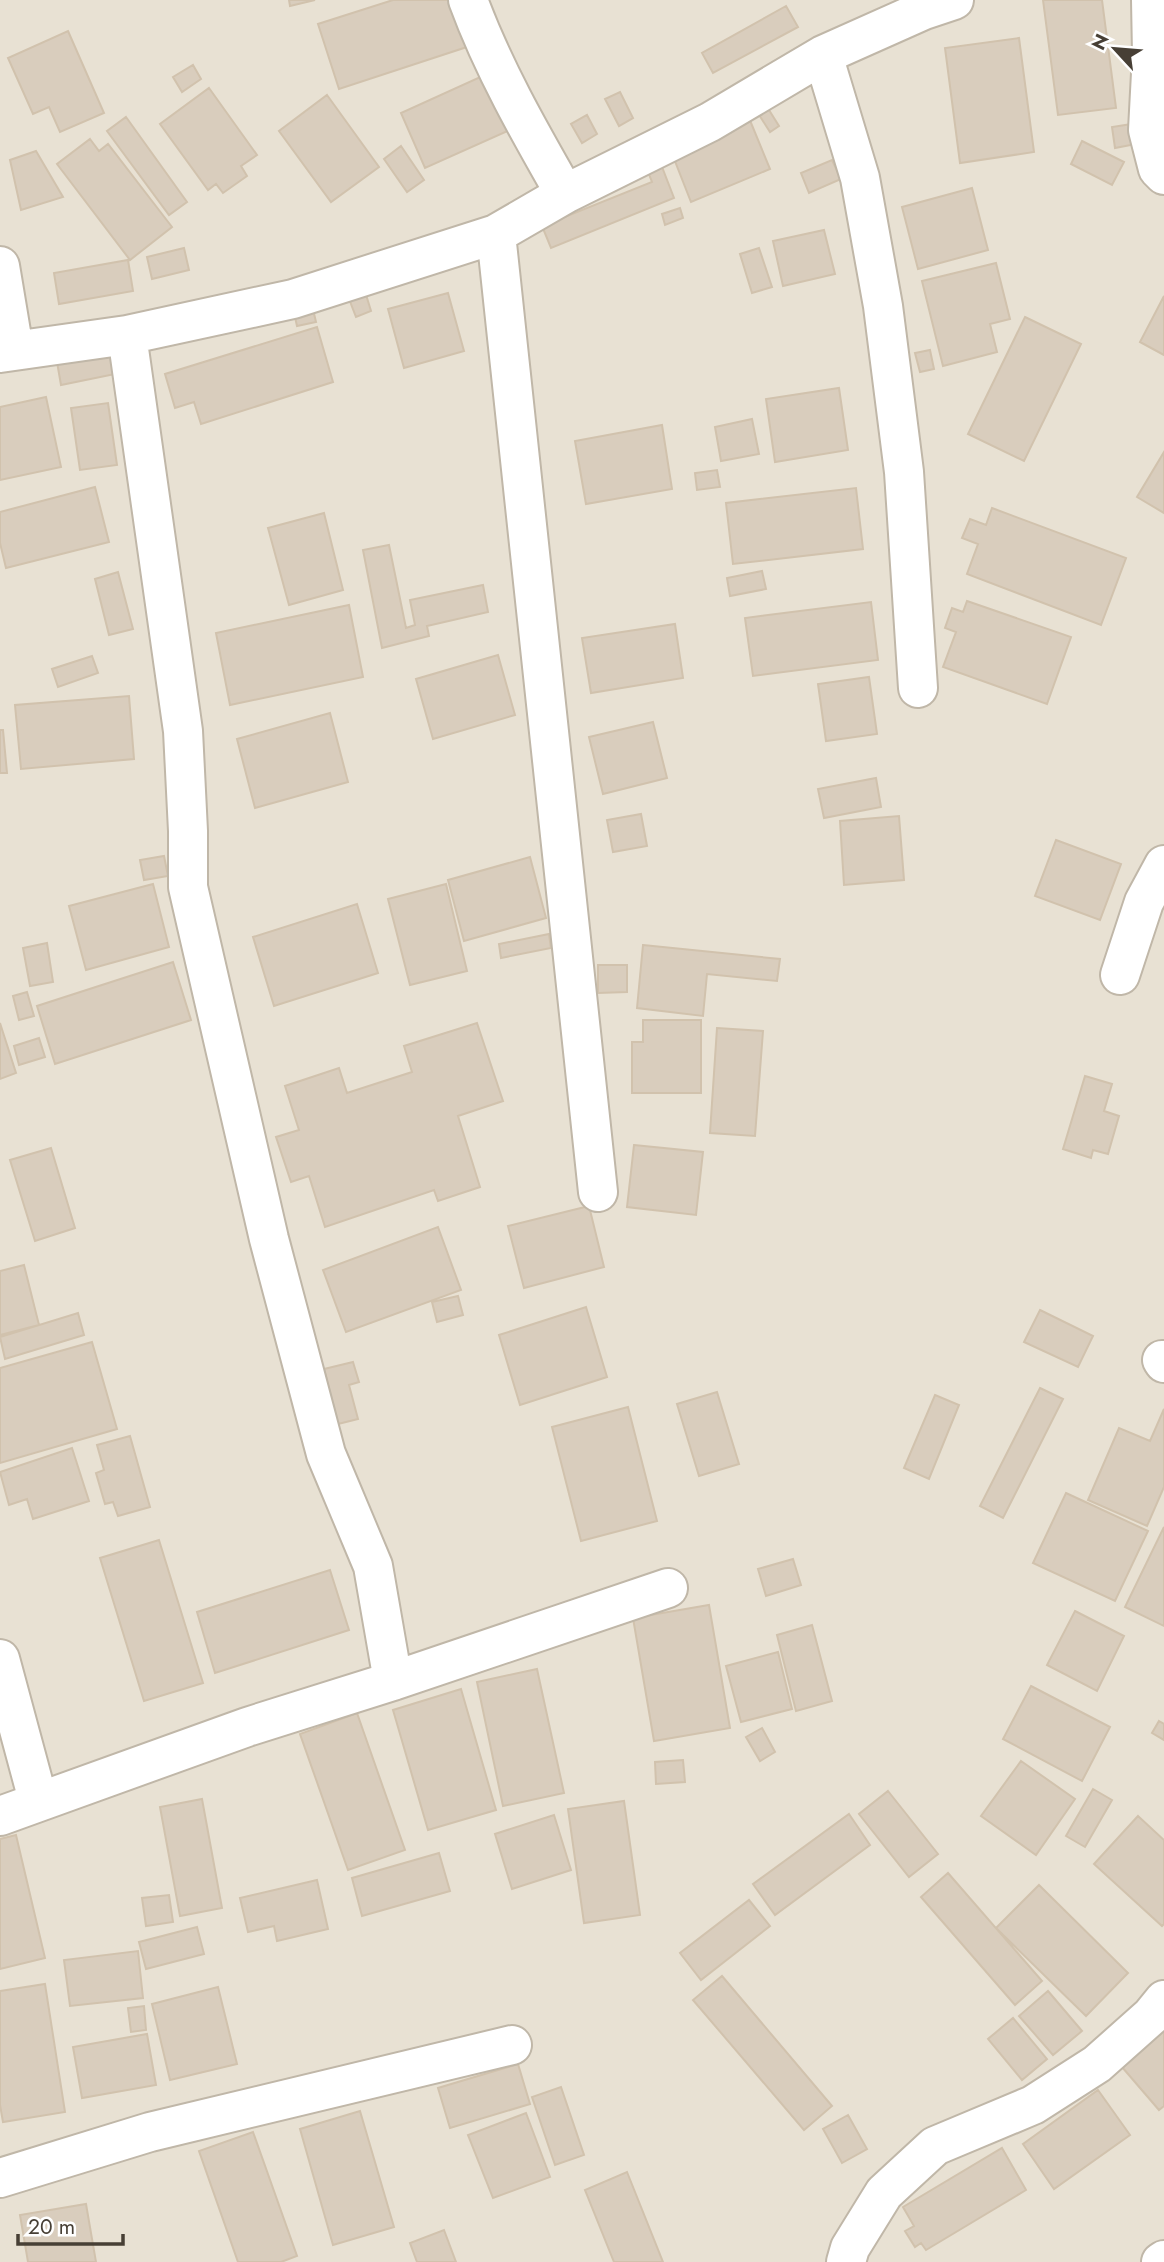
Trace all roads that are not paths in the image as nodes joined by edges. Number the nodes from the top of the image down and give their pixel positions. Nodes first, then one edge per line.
1 (468, 0) edge
2 (954, 0) edge
3 (1151, 0) edge
4 (823, 55) junction
5 (1164, 175) edge
6 (565, 194) junction
7 (496, 234) junction
8 (0, 266) edge
9 (127, 335) junction
10 (7, 351) edge
11 (918, 688) dead end
12 (1164, 865) edge
13 (1119, 975) dead end
14 (598, 1192) dead end
15 (667, 1588) dead end
16 (0, 1659) edge
17 (393, 1681) junction
18 (38, 1800) junction
19 (0, 1816) edge
20 (1164, 2000) edge
21 (512, 2045) dead end
22 (0, 2178) edge
23 (846, 2262) edge

1 - 6 street
2 - 4 street
3 - 5 street
4 - 6 street
4 - 11 street
6 - 7 street
7 - 9 street
7 - 14 street
8 - 10 street
9 - 10 street
9 - 17 street
12 - 13 street
15 - 17 street
16 - 18 street
17 - 18 street
18 - 19 street
20 - 23 street
21 - 22 street

